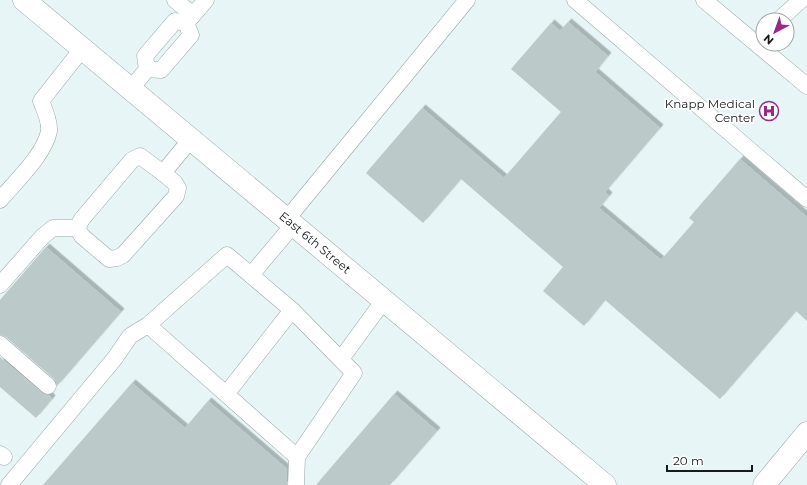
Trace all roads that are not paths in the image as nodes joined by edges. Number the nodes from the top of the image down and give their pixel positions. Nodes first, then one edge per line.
1 (24, 0) edge
2 (175, 0) edge
3 (206, 0) edge
4 (467, 0) edge
5 (575, 0) edge
6 (704, 0) edge
7 (801, 0) edge
8 (788, 12) edge
9 (189, 19) junction
10 (755, 35) edge
11 (82, 48) junction
12 (773, 52) edge
13 (147, 69) junction
14 (807, 86) edge
15 (131, 89) junction
16 (191, 139) junction
17 (163, 173) junction
18 (807, 199) edge
19 (0, 200) edge
20 (290, 222) junction
21 (78, 228) junction
22 (250, 275) junction
23 (0, 285) edge
24 (384, 300) junction
25 (292, 310) junction
26 (148, 325) junction
27 (0, 344) edge
28 (340, 359) junction
29 (48, 386) dead end
30 (227, 393) junction
31 (807, 433) edge
32 (297, 457) junction
33 (598, 483) edge
34 (9, 485) edge
35 (296, 485) edge
36 (764, 485) edge

1 - 11 street, East 6th Street
2 - 9 lane
3 - 9 lane
4 - 20 lane
5 - 18 lane
6 - 10 lane
7 - 8 lane
9 - 13 lane
9 - 13 lane
11 - 15 street, East 6th Street
11 - 19 lane
12 - 14 lane
13 - 15 lane
15 - 16 street, East 6th Street
16 - 17 lane
16 - 20 street, East 6th Street
17 - 21 lane
17 - 21 lane
20 - 22 lane
20 - 24 street, East 6th Street
21 - 23 lane
22 - 25 lane
22 - 26 lane
24 - 28 lane
24 - 33 street, East 6th Street
25 - 28 lane
25 - 30 lane
26 - 30 lane
26 - 34 lane
27 - 29 lane
28 - 32 lane
30 - 32 lane
31 - 36 street
32 - 35 lane

